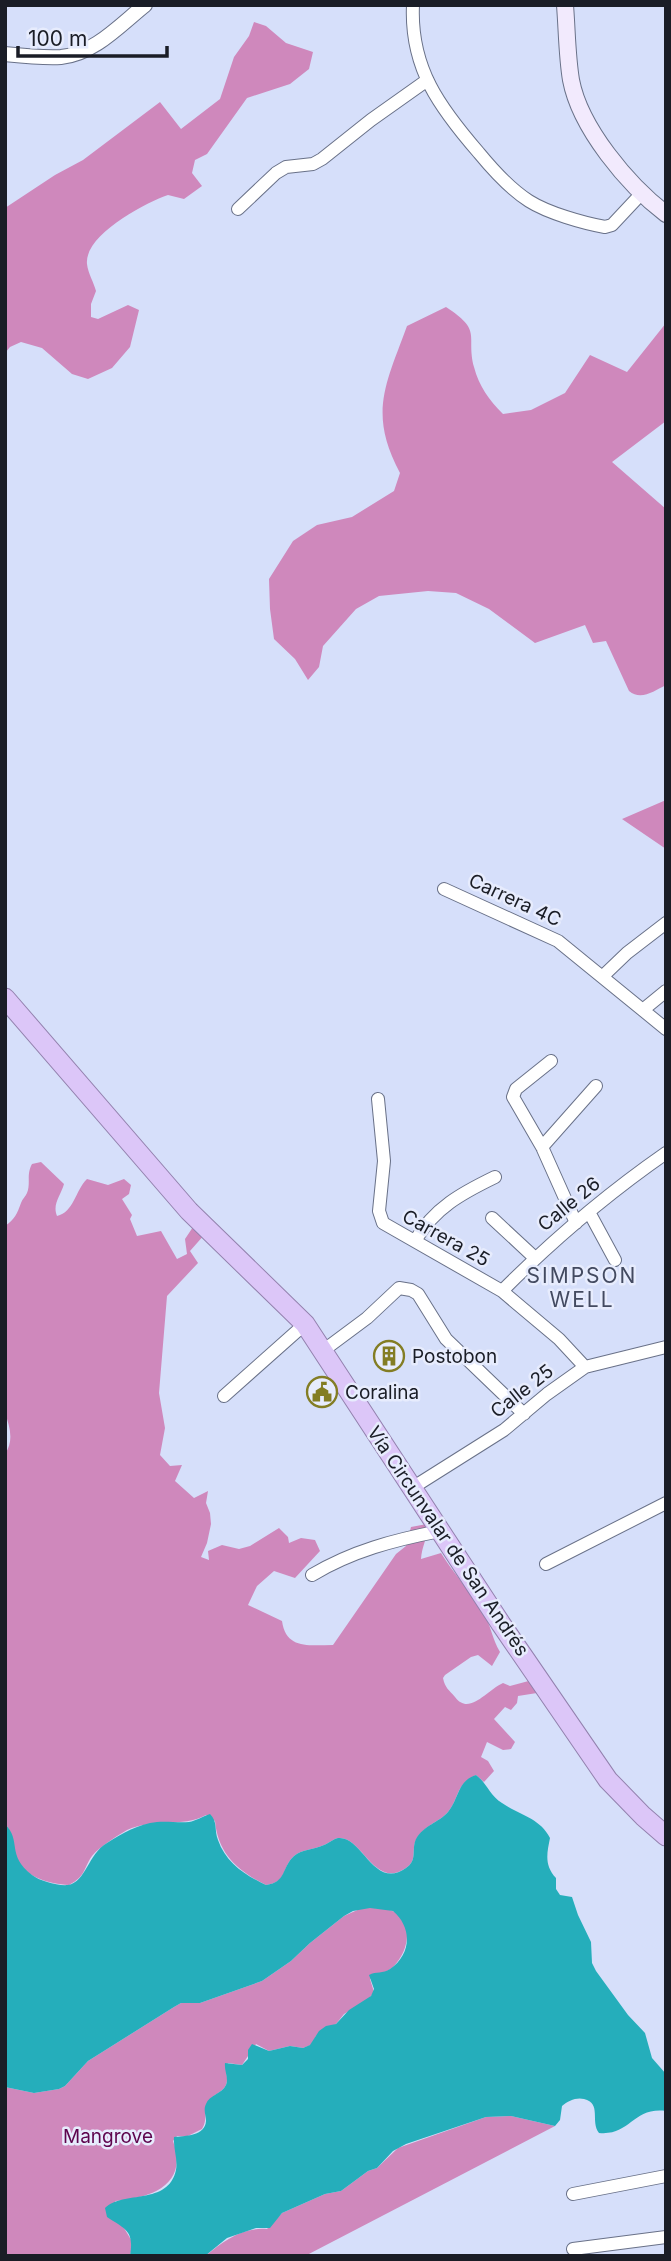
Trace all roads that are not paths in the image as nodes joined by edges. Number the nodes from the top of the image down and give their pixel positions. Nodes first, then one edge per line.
1 (145, 5) edge
2 (413, 5) edge
3 (565, 5) edge
4 (5, 54) edge
5 (426, 81) junction
6 (642, 193) junction
7 (238, 209) dead end
8 (666, 214) edge
9 (444, 889) dead end
10 (666, 923) edge
11 (603, 976) junction
12 (666, 991) edge
13 (5, 998) edge
14 (644, 1009) junction
15 (666, 1029) edge
16 (551, 1060) dead end
17 (596, 1086) dead end
18 (378, 1098) dead end
19 (542, 1147) junction
20 (666, 1153) edge
21 (495, 1177) dead end
22 (589, 1212) junction
23 (492, 1218) dead end
24 (576, 1223) junction
25 (415, 1241) junction
26 (535, 1258) junction
27 (615, 1260) dead end
28 (502, 1291) junction
29 (305, 1324) junction
30 (666, 1347) edge
31 (324, 1350) junction
32 (585, 1367) junction
33 (223, 1396) dead end
34 (524, 1414) junction
35 (412, 1488) junction
36 (666, 1503) edge
37 (440, 1531) junction
38 (546, 1563) dead end
39 (312, 1575) dead end
40 (666, 1836) edge
41 (666, 2176) edge
42 (573, 2194) dead end
43 (666, 2237) edge
44 (573, 2249) dead end

1 - 4 street
2 - 5 street
3 - 6 main road
5 - 6 street
5 - 7 street
6 - 8 main road
9 - 11 street, Carrera 4C
10 - 11 street
11 - 14 street, Carrera 4C
12 - 14 street
13 - 29 highway, Vía Circunvalar de San Andrés
14 - 15 street, Carrera 4C
16 - 19 street
17 - 19 street
18 - 25 street, Carrera 25
19 - 24 street
20 - 22 street, Calle 26
21 - 25 street
22 - 24 street, Calle 26
22 - 27 street
23 - 26 street
24 - 26 street, Calle 26
25 - 28 street, Carrera 25
26 - 28 street, Calle 26
28 - 32 street, Carrera 25
29 - 31 highway, Vía Circunvalar de San Andrés
29 - 33 street
30 - 32 street, Calle 25
31 - 34 street
31 - 35 highway, Vía Circunvalar de San Andrés
32 - 34 street, Calle 25
34 - 35 street, Calle 25
35 - 37 highway, Vía Circunvalar de San Andrés
36 - 38 street
37 - 39 street
37 - 40 highway, Vía Circunvalar de San Andrés
41 - 42 street
43 - 44 street

